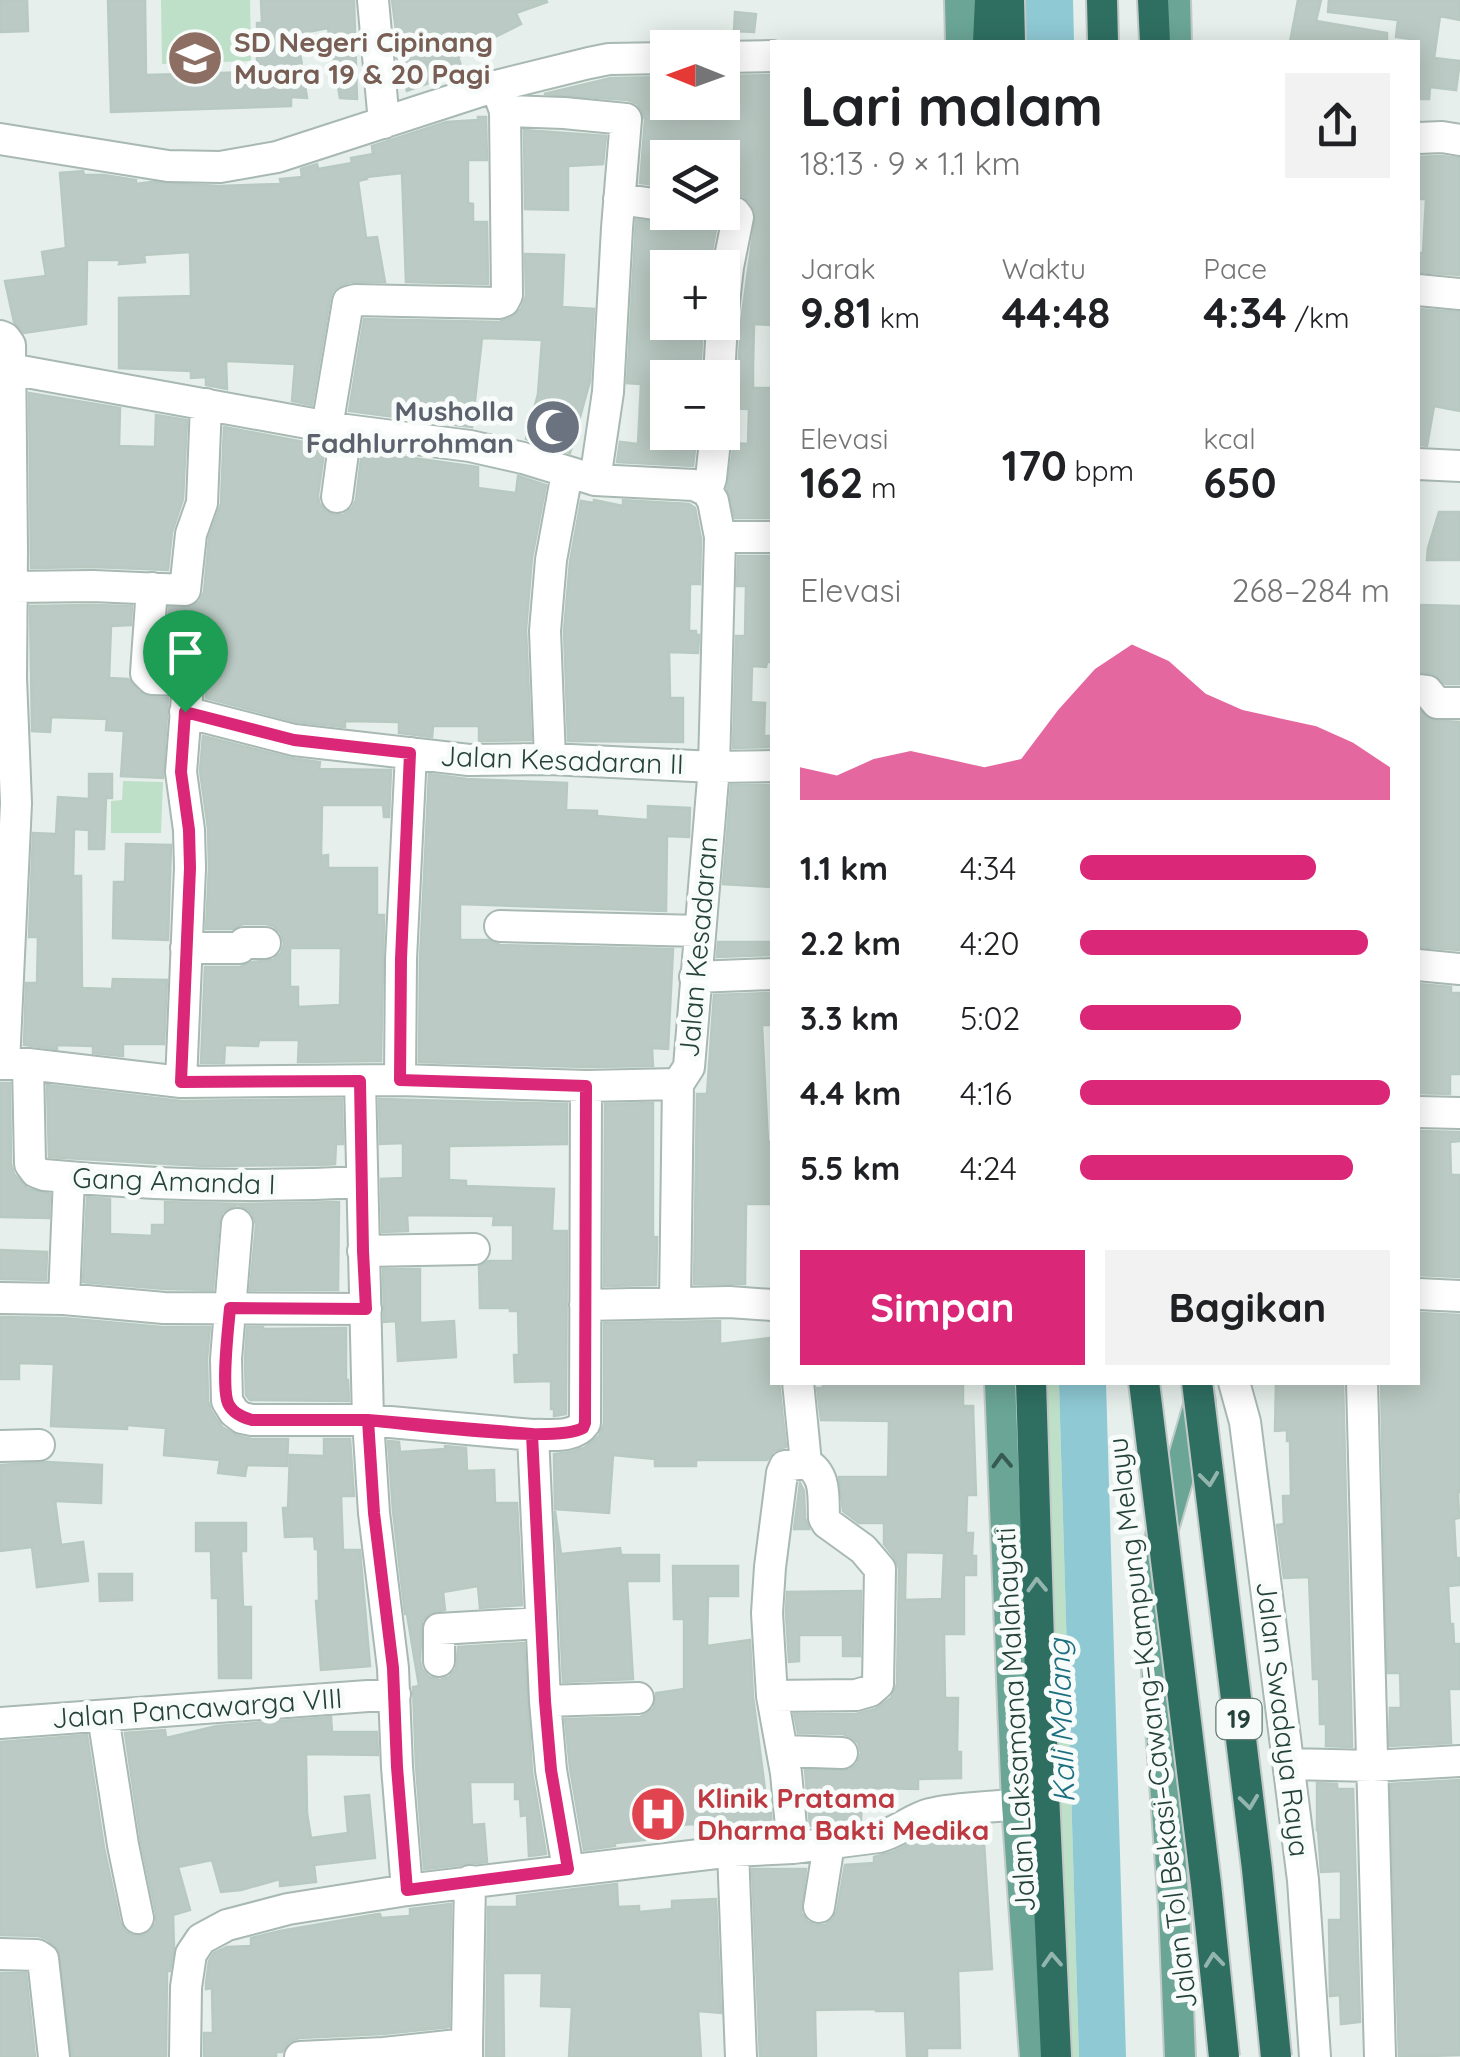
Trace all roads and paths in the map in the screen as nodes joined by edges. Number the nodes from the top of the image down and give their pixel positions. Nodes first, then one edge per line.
1 (373, 0) edge
2 (960, 0) edge
3 (990, 0) edge
4 (1009, 0) edge
5 (1102, 0) edge
6 (1153, 0) edge
7 (1175, 0) edge
8 (961, 40) edge
9 (988, 40) edge
10 (1010, 40) edge
11 (1104, 40) edge
12 (1155, 40) edge
13 (1176, 40) edge
14 (770, 56) edge
15 (740, 57) edge
16 (650, 58) edge
17 (501, 98) junction
18 (384, 123) junction
19 (1420, 138) edge
20 (0, 139) edge
21 (1460, 140) edge
22 (619, 199) junction
23 (650, 203) edge
24 (1420, 290) edge
25 (1460, 294) edge
26 (3, 328) edge
27 (10, 369) junction
28 (206, 404) junction
29 (336, 428) junction
30 (714, 450) edge
31 (1420, 464) edge
32 (1460, 466) edge
33 (581, 477) junction
34 (707, 492) junction
35 (337, 496) dead end
36 (720, 537) junction
37 (770, 537) edge
38 (6, 551) edge
39 (12, 586) junction
40 (152, 588) junction
41 (1420, 690) edge
42 (1460, 703) edge
43 (185, 712) junction
44 (410, 753) junction
45 (550, 759) junction
46 (714, 766) junction
47 (770, 766) edge
48 (8, 803) edge
49 (500, 926) dead end
50 (700, 930) junction
51 (265, 943) dead end
52 (186, 948) junction
53 (1420, 965) edge
54 (1460, 968) edge
55 (770, 974) edge
56 (695, 977) junction
57 (11, 1064) edge
58 (400, 1080) junction
59 (360, 1081) junction
60 (181, 1082) junction
61 (678, 1084) junction
62 (586, 1086) junction
63 (1420, 1112) edge
64 (1460, 1113) edge
65 (70, 1178) junction
66 (362, 1182) junction
67 (236, 1224) dead end
68 (474, 1248) dead end
69 (363, 1251) junction
70 (1420, 1294) edge
71 (1460, 1296) edge
72 (0, 1298) edge
73 (64, 1299) junction
74 (676, 1303) junction
75 (586, 1305) junction
76 (770, 1305) edge
77 (230, 1308) junction
78 (366, 1309) junction
79 (798, 1385) edge
80 (1000, 1385) edge
81 (1031, 1385) edge
82 (1144, 1385) edge
83 (1196, 1385) edge
84 (1207, 1385) edge
85 (1235, 1385) edge
86 (1362, 1385) edge
87 (368, 1420) junction
88 (532, 1434) junction
89 (39, 1445) dead end
90 (0, 1446) edge
91 (806, 1464) junction
92 (541, 1623) junction
93 (439, 1662) dead end
94 (395, 1694) junction
95 (772, 1696) junction
96 (638, 1698) dead end
97 (545, 1701) junction
98 (103, 1716) junction
99 (0, 1722) edge
100 (783, 1751) junction
101 (842, 1752) dead end
102 (1460, 1761) edge
103 (1290, 1764) junction
104 (1372, 1766) junction
105 (1017, 1804) junction
106 (829, 1844) junction
107 (792, 1848) junction
108 (732, 1851) junction
109 (568, 1869) junction
110 (470, 1882) junction
111 (407, 1890) junction
112 (818, 1907) dead end
113 (138, 1918) dead end
114 (0, 1954) edge
115 (467, 2051) edge
116 (412, 2053) edge
117 (54, 2057) edge
118 (185, 2057) edge
119 (300, 2057) edge
120 (742, 2057) edge
121 (1036, 2057) edge
122 (1056, 2057) edge
123 (1180, 2057) edge
124 (1224, 2057) edge
125 (1276, 2057) edge
126 (1316, 2057) edge
127 (1380, 2057) edge

1 - 18 street
2 - 8 main road
3 - 9 highway
4 - 10 highway
5 - 11 highway
6 - 12 highway
7 - 13 main road
14 - 15 street
16 - 17 street
17 - 18 street
17 - 22 street
17 - 29 street
18 - 20 street
19 - 21 street
22 - 23 street
22 - 33 street
24 - 25 street
26 - 27 street
27 - 28 street
27 - 38 street
28 - 29 street
28 - 40 street
29 - 33 street
29 - 35 street
30 - 34 street
31 - 32 street
33 - 34 street
33 - 45 street
34 - 36 street, Jalan Kesadaran
36 - 37 street
36 - 46 street, Jalan Kesadaran
38 - 39 street
39 - 40 street
39 - 48 street
40 - 43 street
41 - 42 street
43 - 44 street, Jalan Kesadaran II
43 - 52 street
44 - 45 street, Jalan Kesadaran II
44 - 58 street
45 - 46 street, Jalan Kesadaran II
46 - 47 street, Jalan Kesadaran II
46 - 50 street, Jalan Kesadaran
48 - 57 street
49 - 50 street
50 - 56 street, Jalan Kesadaran
51 - 52 street
52 - 60 street
53 - 54 street
55 - 56 street
56 - 61 street, Jalan Kesadaran
57 - 60 street, Jalan Kesadaran
57 - 65 street, Gang Amanda I
58 - 59 street, Jalan Kesadaran
58 - 62 street, Jalan Kesadaran
59 - 60 street, Jalan Kesadaran
59 - 66 street
61 - 62 street, Jalan Kesadaran
61 - 74 street
62 - 75 street
63 - 64 street
65 - 66 street, Gang Amanda I
65 - 73 street
66 - 69 street
67 - 77 street
68 - 69 street
69 - 78 street
70 - 71 street
72 - 73 street
73 - 77 street
74 - 75 street
74 - 76 street
75 - 88 street
77 - 78 street
77 - 87 street
78 - 87 street
79 - 91 street
105 -> 80 main road, Jalan Laksamana Malahayati
122 -> 81 highway
124 -> 82 highway, Jalan Tol Bekasi–Cawang–Kampung Melayu / 19, bridge
83 -> 125 highway, 19, bridge
84 - 123 main road
85 - 103 street, Jalan Swadaya Raya
86 - 104 street
87 - 88 street
87 - 94 street
88 - 92 street
89 - 90 street
91 - 95 street
91 - 95 street
92 - 93 street
92 - 97 street
94 - 98 street, Jalan Pancawarga VIII
94 - 111 street
95 - 100 street
96 - 97 street
97 - 109 street
98 - 99 street, Jalan Pancawarga VIII
98 - 113 street
100 - 101 street
100 - 107 street
102 - 104 street
103 - 104 street
103 - 126 street, Jalan Swadaya Raya
104 - 127 street
105 - 106 street
105 - 121 main road, Jalan Laksamana Malahayati
106 - 107 street
106 - 112 street
107 - 108 street
108 - 109 street
108 - 120 street
109 - 110 street
110 - 111 street
110 - 115 street
111 - 118 street
114 - 117 street
115 - 116 street
116 - 119 street

